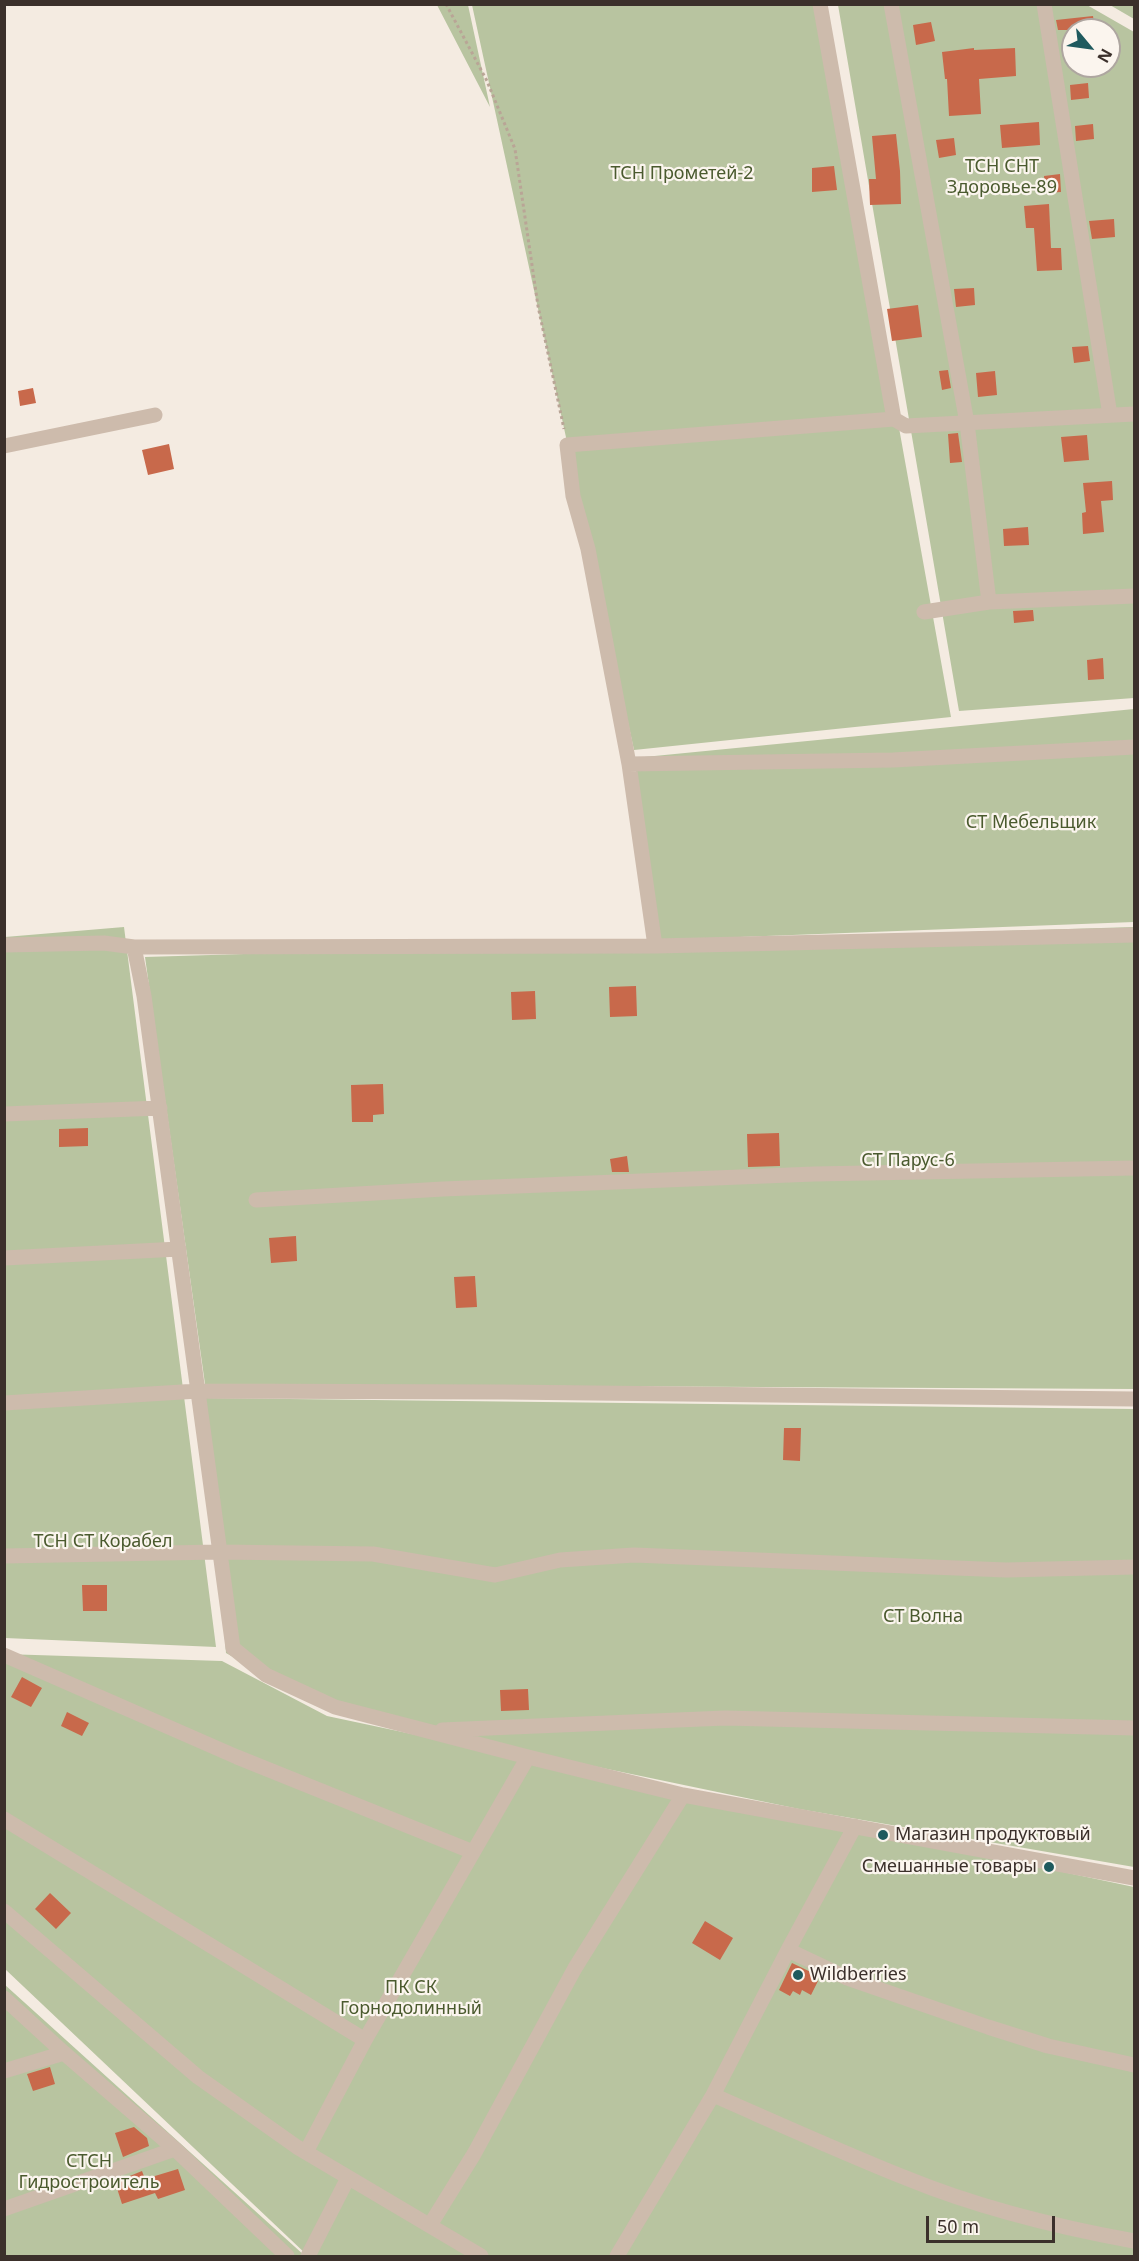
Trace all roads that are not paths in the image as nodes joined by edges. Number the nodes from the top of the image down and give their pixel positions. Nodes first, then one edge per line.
1 (820, 4) edge
2 (891, 4) edge
3 (1044, 4) edge
4 (1134, 414) edge
5 (154, 415) dead end
6 (1110, 415) junction
7 (894, 419) junction
8 (967, 423) junction
9 (4, 446) edge
10 (1134, 596) edge
11 (989, 602) junction
12 (924, 612) dead end
13 (1134, 747) edge
14 (628, 764) junction
15 (1134, 935) edge
16 (4, 945) edge
17 (655, 946) junction
18 (134, 947) junction
19 (160, 1108) junction
20 (4, 1114) edge
21 (1134, 1167) edge
22 (256, 1200) dead end
23 (179, 1249) junction
24 (4, 1258) edge
25 (198, 1391) junction
26 (1134, 1399) edge
27 (4, 1403) edge
28 (219, 1552) junction
29 (4, 1556) edge
30 (1134, 1567) edge
31 (4, 1655) edge
32 (1134, 1728) edge
33 (427, 1731) junction
34 (528, 1757) junction
35 (683, 1795) junction
36 (4, 1819) edge
37 (855, 1826) junction
38 (473, 1852) junction
39 (1134, 1878) edge
40 (4, 1911) edge
41 (788, 1950) junction
42 (4, 1998) edge
43 (365, 2040) junction
44 (64, 2054) junction
45 (1134, 2065) edge
46 (4, 2071) edge
47 (713, 2095) junction
48 (175, 2149) junction
49 (306, 2152) junction
50 (348, 2178) junction
51 (4, 2209) edge
52 (430, 2225) junction
53 (1134, 2241) edge
54 (287, 2256) edge
55 (308, 2256) edge
56 (481, 2256) edge
57 (616, 2256) edge

1 - 7 lane
2 - 8 lane
3 - 6 lane
4 - 6 lane
5 - 9 lane
6 - 8 lane
7 - 8 lane
7 - 14 lane
8 - 11 lane
10 - 11 lane
11 - 12 lane
13 - 14 lane
14 - 17 lane
15 - 17 lane
16 - 18 lane
17 - 18 lane
18 - 19 lane
19 - 20 lane
19 - 23 lane
21 - 22 lane
23 - 24 lane
23 - 25 lane
25 - 26 lane
25 - 27 lane
25 - 28 lane
28 - 29 lane
28 - 30 lane
28 - 33 lane
31 - 38 lane
32 - 33 lane
33 - 34 lane
34 - 35 lane
34 - 38 lane
35 - 37 lane
35 - 52 lane
36 - 43 lane
37 - 39 lane
37 - 41 lane
38 - 43 lane
40 - 49 lane
41 - 45 lane
41 - 47 lane
42 - 44 lane
43 - 49 lane
44 - 46 lane
44 - 48 lane
47 - 53 lane
47 - 57 lane
48 - 51 lane
48 - 54 lane
49 - 50 lane
50 - 52 lane
50 - 55 lane
52 - 56 lane

